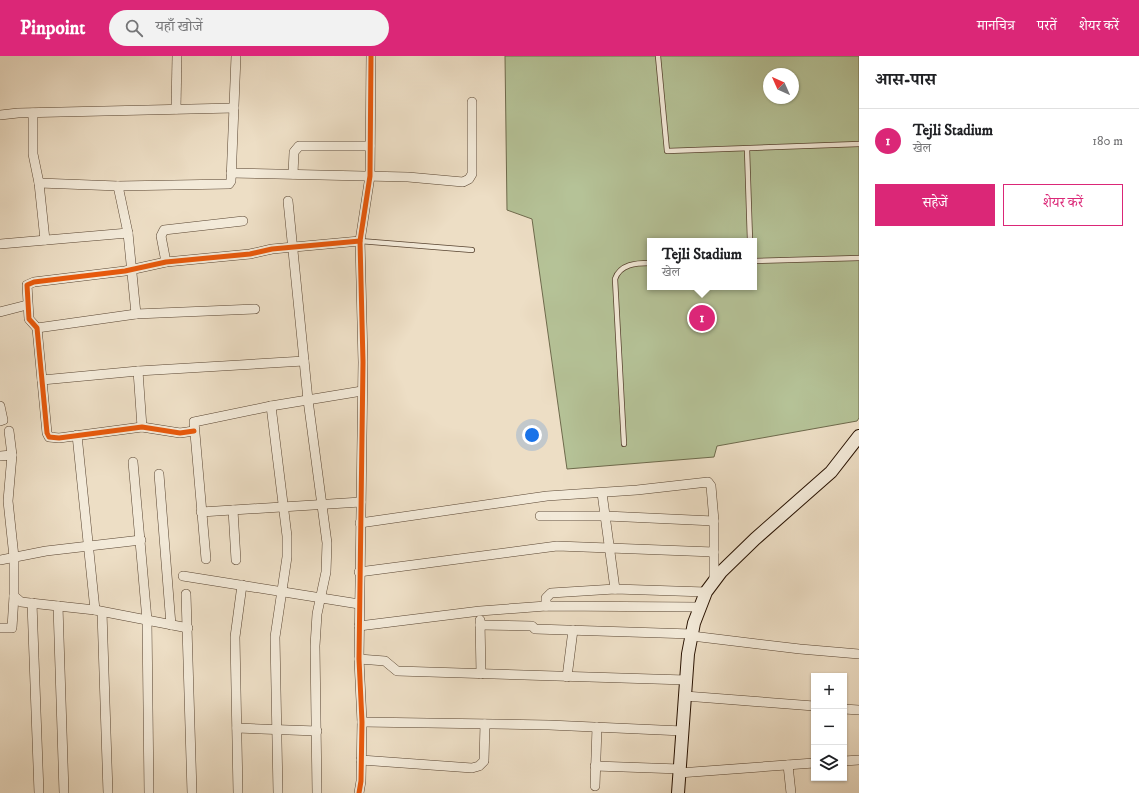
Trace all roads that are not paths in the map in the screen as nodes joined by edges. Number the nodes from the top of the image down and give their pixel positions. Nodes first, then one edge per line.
1 (177, 56) edge
2 (236, 56) edge
3 (372, 56) edge
4 (658, 56) edge
5 (472, 102) dead end
6 (234, 108) junction
7 (176, 109) junction
8 (32, 112) junction
9 (0, 115) edge
10 (859, 144) edge
11 (370, 146) junction
12 (747, 149) junction
13 (231, 174) junction
14 (293, 174) junction
15 (370, 176) junction
16 (39, 183) junction
17 (118, 186) junction
18 (288, 201) dead end
19 (243, 221) dead end
20 (128, 233) junction
21 (750, 238) edge
22 (46, 240) junction
23 (360, 241) junction
24 (0, 244) edge
25 (294, 246) junction
26 (472, 250) dead end
27 (859, 258) edge
28 (757, 261) edge
29 (166, 262) junction
30 (647, 262) edge
31 (131, 270) junction
32 (27, 305) junction
33 (255, 309) dead end
34 (0, 312) edge
35 (136, 314) junction
36 (37, 328) junction
37 (304, 361) junction
38 (138, 371) junction
39 (42, 380) junction
40 (362, 391) junction
41 (308, 400) junction
42 (0, 406) edge
43 (271, 406) junction
44 (0, 421) edge
45 (142, 427) junction
46 (9, 431) dead end
47 (194, 431) junction
48 (77, 435) junction
49 (858, 443) edge
50 (624, 444) dead end
51 (12, 455) junction
52 (0, 456) edge
53 (133, 462) dead end
54 (159, 474) dead end
55 (602, 493) junction
56 (360, 502) junction
57 (322, 504) junction
58 (283, 507) junction
59 (233, 510) junction
60 (201, 512) junction
61 (540, 516) dead end
62 (606, 516) junction
63 (714, 521) junction
64 (360, 523) junction
65 (141, 540) junction
66 (88, 546) junction
67 (610, 548) junction
68 (714, 552) junction
69 (14, 557) junction
70 (206, 559) dead end
71 (0, 560) edge
72 (236, 560) dead end
73 (359, 572) junction
74 (184, 576) dead end
75 (714, 581) junction
76 (242, 585) junction
77 (615, 589) junction
78 (282, 592) junction
79 (706, 592) junction
80 (186, 594) dead end
81 (14, 596) junction
82 (320, 598) junction
83 (32, 603) junction
84 (359, 604) junction
85 (58, 606) junction
86 (546, 606) junction
87 (700, 607) junction
88 (98, 611) junction
89 (480, 611) junction
90 (147, 620) junction
91 (171, 624) junction
92 (480, 625) junction
93 (359, 626) junction
94 (0, 628) edge
95 (188, 628) junction
96 (573, 630) junction
97 (692, 635) junction
98 (859, 654) edge
99 (359, 659) junction
100 (481, 674) junction
101 (567, 677) junction
102 (686, 680) junction
103 (685, 696) junction
104 (811, 706) edge
105 (847, 709) edge
106 (859, 710) edge
107 (362, 722) junction
108 (485, 724) junction
109 (597, 727) junction
110 (237, 728) junction
111 (276, 730) junction
112 (317, 731) junction
113 (683, 731) junction
114 (361, 760) junction
115 (859, 760) edge
116 (847, 761) edge
117 (811, 763) edge
118 (788, 765) junction
119 (595, 766) junction
120 (679, 771) junction
121 (595, 786) dead end
122 (39, 793) edge
123 (64, 793) edge
124 (108, 793) edge
125 (149, 793) edge
126 (192, 793) edge
127 (238, 793) edge
128 (278, 793) edge
129 (317, 793) edge
130 (358, 793) edge
131 (678, 793) edge
132 (791, 793) edge

1 - 7 street
2 - 6 street
3 - 11 street
4 - 12 lane
5 - 15 street
6 - 7 street
6 - 13 street
7 - 8 street
8 - 9 street
8 - 16 street
10 - 12 lane
11 - 14 street
11 - 15 street
12 - 21 lane
13 - 14 street
13 - 17 street
14 - 15 street
15 - 23 street
16 - 17 street
16 - 22 street
17 - 20 street
18 - 25 street
19 - 29 street
20 - 22 street
20 - 31 street
22 - 24 street
23 - 25 street
23 - 26 lane
23 - 40 street
25 - 29 street
25 - 37 street
27 - 28 lane
29 - 31 street
30 - 50 lane
31 - 32 street
31 - 35 street
32 - 34 street
32 - 36 street
33 - 35 street
35 - 36 street
36 - 39 street
37 - 38 street
37 - 41 street
38 - 39 street
38 - 45 street
39 - 48 street
40 - 41 street
40 - 56 street
41 - 43 street
41 - 57 street
42 - 44 street
43 - 47 street
43 - 58 street
45 - 47 street
45 - 48 street
46 - 51 street
47 - 60 street
48 - 66 street
49 - 75 street
51 - 52 street
51 - 69 street
53 - 65 street
54 - 91 street
55 - 62 street
55 - 63 street
55 - 64 street
56 - 57 street
56 - 64 street
57 - 58 street
57 - 82 street
58 - 59 street
58 - 78 street
59 - 60 street
59 - 72 street
60 - 70 street
61 - 62 street
62 - 63 street
62 - 67 street
63 - 68 street
64 - 73 street
65 - 66 street
65 - 90 street
66 - 69 street
66 - 88 street
67 - 68 street
67 - 73 street
67 - 77 street
68 - 75 street
69 - 71 street
69 - 81 street
73 - 84 street
74 - 76 street
75 - 79 street
76 - 78 street
76 - 110 street
77 - 79 street
77 - 86 street
78 - 82 street
78 - 111 street
79 - 87 street
80 - 95 street
81 - 83 street
81 - 94 street
82 - 84 street
82 - 112 street
83 - 85 street
83 - 122 street
84 - 93 street
85 - 88 street
85 - 123 street
86 - 87 street
86 - 89 street
87 - 97 street
88 - 90 street
88 - 124 street
89 - 92 street
89 - 93 street
90 - 91 street
90 - 125 street
91 - 95 street
92 - 96 street
92 - 100 street
93 - 99 street
95 - 126 street
96 - 97 street
96 - 101 street
97 - 98 street
97 - 102 street
99 - 100 street
99 - 107 street
100 - 101 street
101 - 102 street
102 - 103 street
103 - 104 street
103 - 113 street
105 - 106 street
107 - 108 street
107 - 114 street
108 - 109 street
108 - 114 street
109 - 113 street
109 - 119 street
110 - 111 street
110 - 127 street
111 - 112 street
111 - 128 street
112 - 129 street
113 - 120 street
114 - 130 street
115 - 116 street
117 - 118 street
118 - 120 street
118 - 132 street
119 - 120 street
119 - 121 street
120 - 131 street

